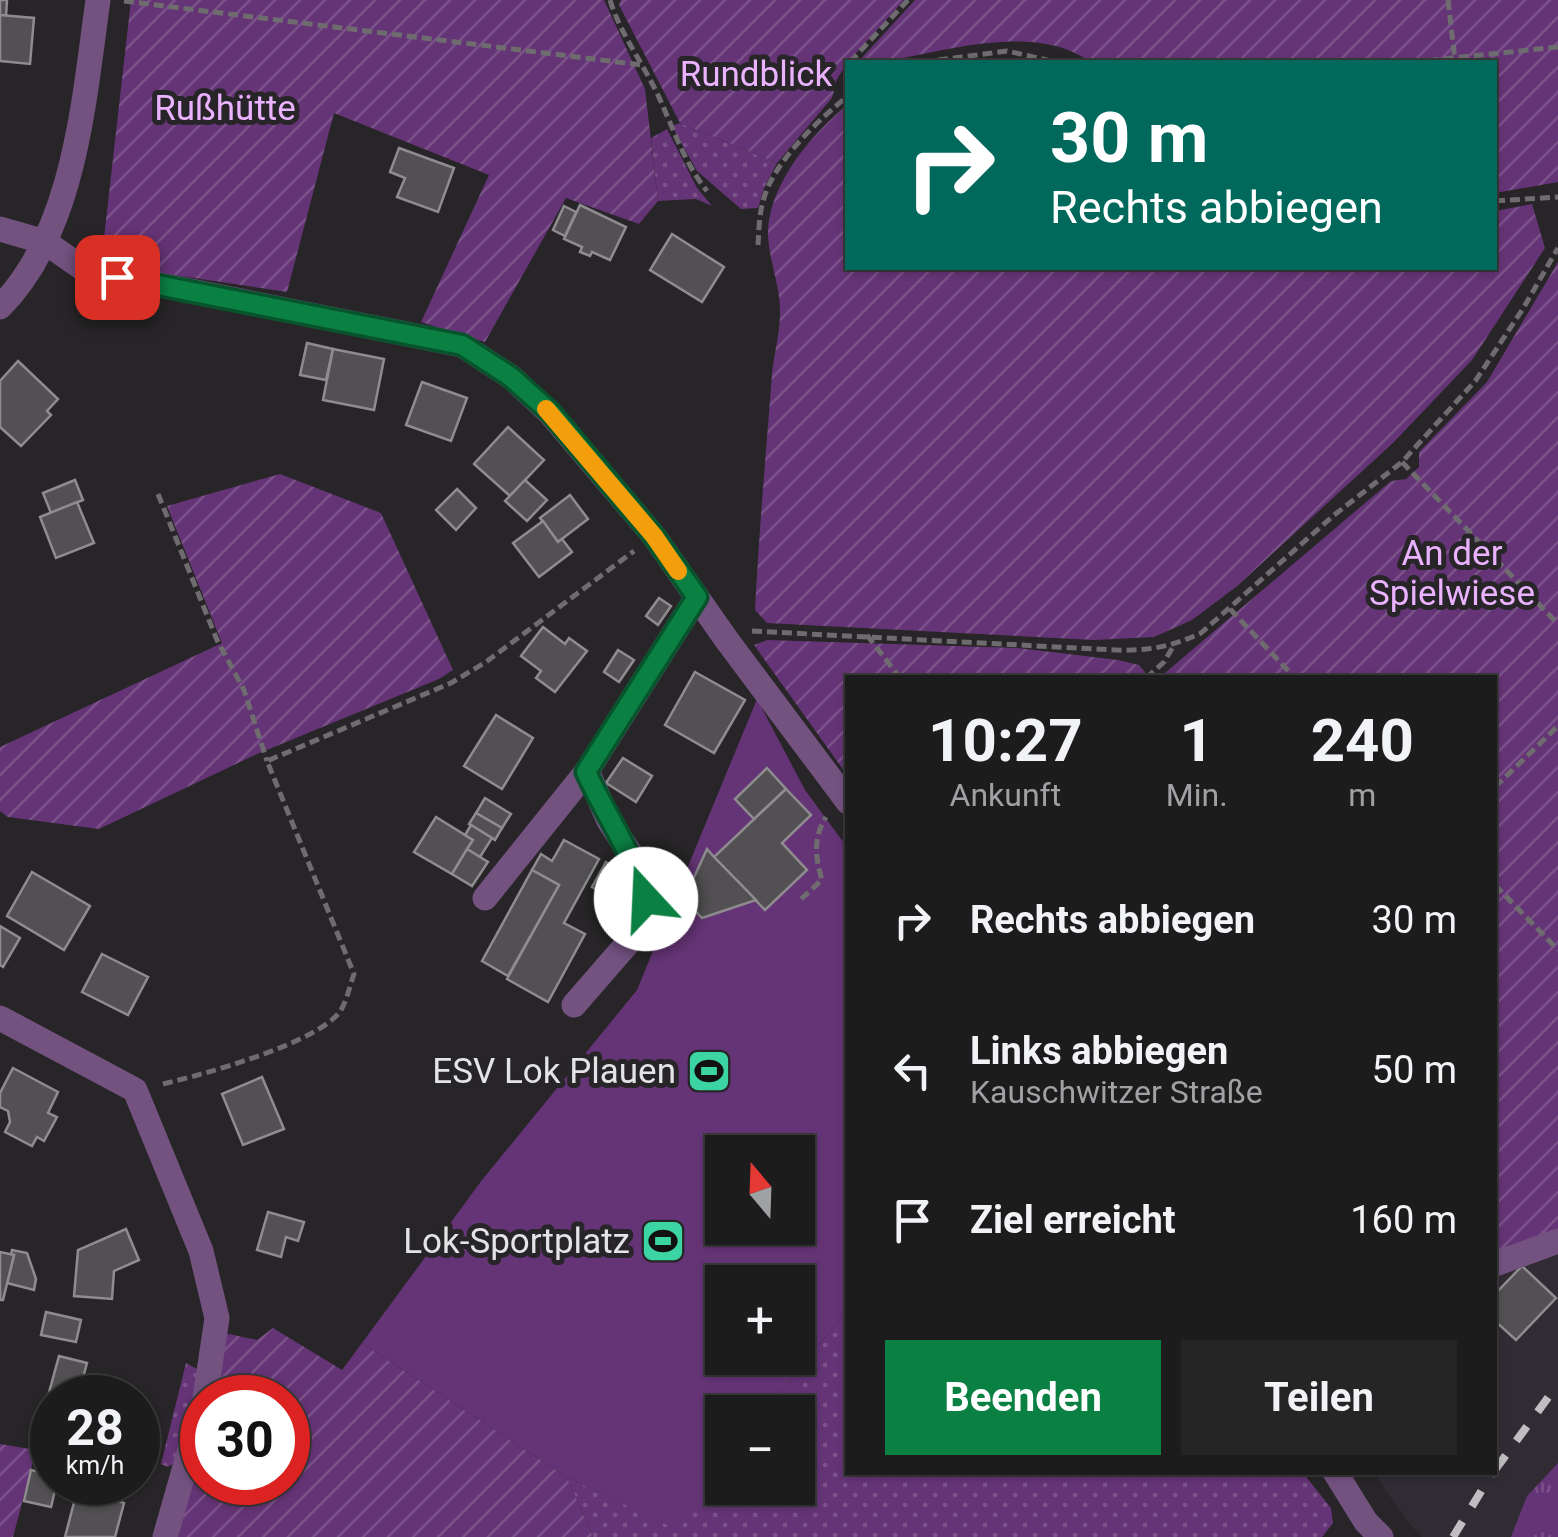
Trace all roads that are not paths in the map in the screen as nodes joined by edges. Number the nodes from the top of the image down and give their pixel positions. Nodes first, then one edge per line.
1 (98, 0) edge
2 (0, 228) edge
3 (44, 242) junction
4 (0, 307) edge
5 (697, 597) junction
6 (586, 772) junction
7 (844, 798) edge
8 (485, 898) dead end
9 (574, 1006) dead end
10 (0, 1018) edge
11 (1558, 1241) edge
12 (1497, 1263) edge
13 (208, 1375) edge
14 (1337, 1475) edge
15 (180, 1484) edge
16 (165, 1537) edge
17 (1381, 1537) edge

1 - 3 street
2 - 3 street
3 - 4 street
3 - 5 street
5 - 6 street
5 - 7 street
6 - 8 street
6 - 9 street
10 - 13 street
11 - 12 street
14 - 17 street
15 - 16 street

